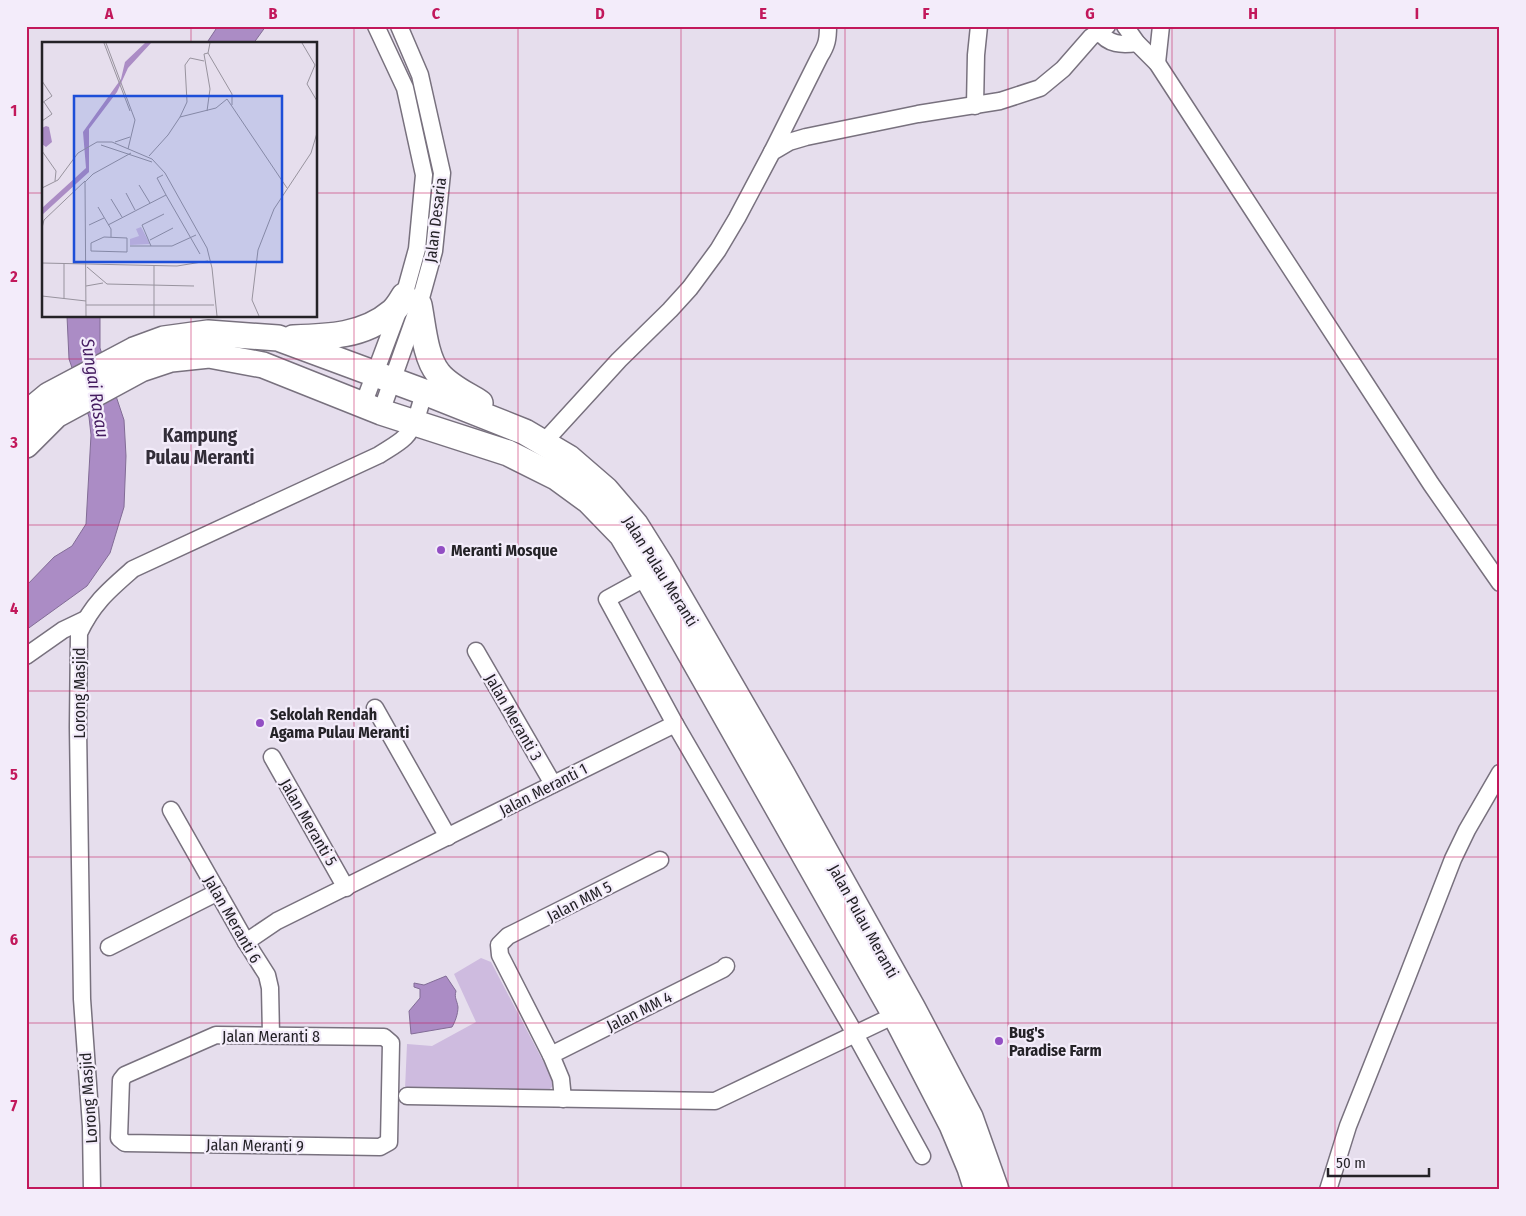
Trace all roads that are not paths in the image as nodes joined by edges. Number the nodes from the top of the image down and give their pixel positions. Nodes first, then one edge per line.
1 (376, 26) edge
2 (399, 26) edge
3 (828, 26) edge
4 (979, 26) edge
5 (1125, 26) edge
6 (1161, 26) edge
7 (1103, 29) edge
8 (1137, 43) junction
9 (1156, 64) junction
10 (975, 106) junction
11 (772, 152) junction
12 (411, 300) junction
13 (278, 338) junction
14 (137, 360) junction
15 (384, 378) junction
16 (424, 392) junction
17 (52, 405) junction
18 (372, 409) junction
19 (26, 414) edge
20 (413, 423) junction
21 (534, 437) junction
22 (26, 445) edge
23 (647, 577) junction
24 (1500, 583) edge
25 (86, 619) junction
26 (476, 651) dead end
27 (26, 656) edge
28 (375, 708) dead end
29 (675, 724) junction
30 (272, 757) dead end
31 (1500, 773) edge
32 (553, 784) junction
33 (171, 810) dead end
34 (448, 837) junction
35 (660, 860) dead end
36 (346, 888) junction
37 (218, 892) junction
38 (246, 942) junction
39 (109, 947) dead end
40 (726, 966) dead end
41 (895, 1015) junction
42 (854, 1034) junction
43 (271, 1035) junction
44 (551, 1054) junction
45 (120, 1092) joint
46 (390, 1092) joint
47 (407, 1096) dead end
48 (563, 1099) junction
49 (922, 1156) dead end
50 (92, 1190) edge
51 (977, 1190) edge
52 (996, 1190) edge
53 (1328, 1190) edge

1 - 12 street, Jalan Desaria
2 - 12 street, Jalan Desaria
3 - 11 street
4 - 10 street
5 - 8 street
6 - 9 street
7 - 8 street
7 - 10 street
8 - 9 street
9 - 24 street
10 - 11 street
11 - 21 street
12 - 13 main road
12 - 15 street, Jalan Desaria
12 - 21 main road
13 - 14 main road, Jalan Pulau Meranti
13 - 15 main road, Jalan Pulau Meranti
14 - 17 main road, Jalan Pulau Meranti
14 - 18 main road, Jalan Pulau Meranti
15 - 16 main road, Jalan Pulau Meranti
15 - 18 street, Jalan Desaria
16 - 20 street, Lorong Masjid
16 - 21 main road, Jalan Pulau Meranti
17 - 19 main road, Jalan Pulau Meranti
17 - 22 main road, Jalan Pulau Meranti
18 - 20 main road, Jalan Pulau Meranti
20 - 23 main road, Jalan Pulau Meranti
20 - 25 street, Lorong Masjid
21 - 52 main road, Jalan Pulau Meranti
23 - 29 street
23 - 41 main road, Jalan Pulau Meranti
25 - 27 street
25 - 50 street, Lorong Masjid
26 - 32 street, Jalan Meranti 3
28 - 34 street
29 - 32 street, Jalan Meranti 1
29 - 42 street
30 - 36 street, Jalan Meranti 5
31 - 53 street
32 - 34 street, Jalan Meranti 1
33 - 37 street, Jalan Meranti 6
34 - 36 street, Jalan Meranti 1
35 - 44 street, Jalan MM 5
36 - 38 street, Jalan Meranti 1
37 - 38 street, Jalan Meranti 6
37 - 39 street
38 - 43 street, Jalan Meranti 6
40 - 44 street, Jalan MM 4
41 - 42 street
41 - 51 main road, Jalan Pulau Meranti
42 - 48 street
42 - 49 street
43 - 45 street, Jalan Meranti 8
43 - 46 street, Jalan Meranti 8
44 - 48 street
45 - 46 street, Jalan Meranti 9
47 - 48 street

